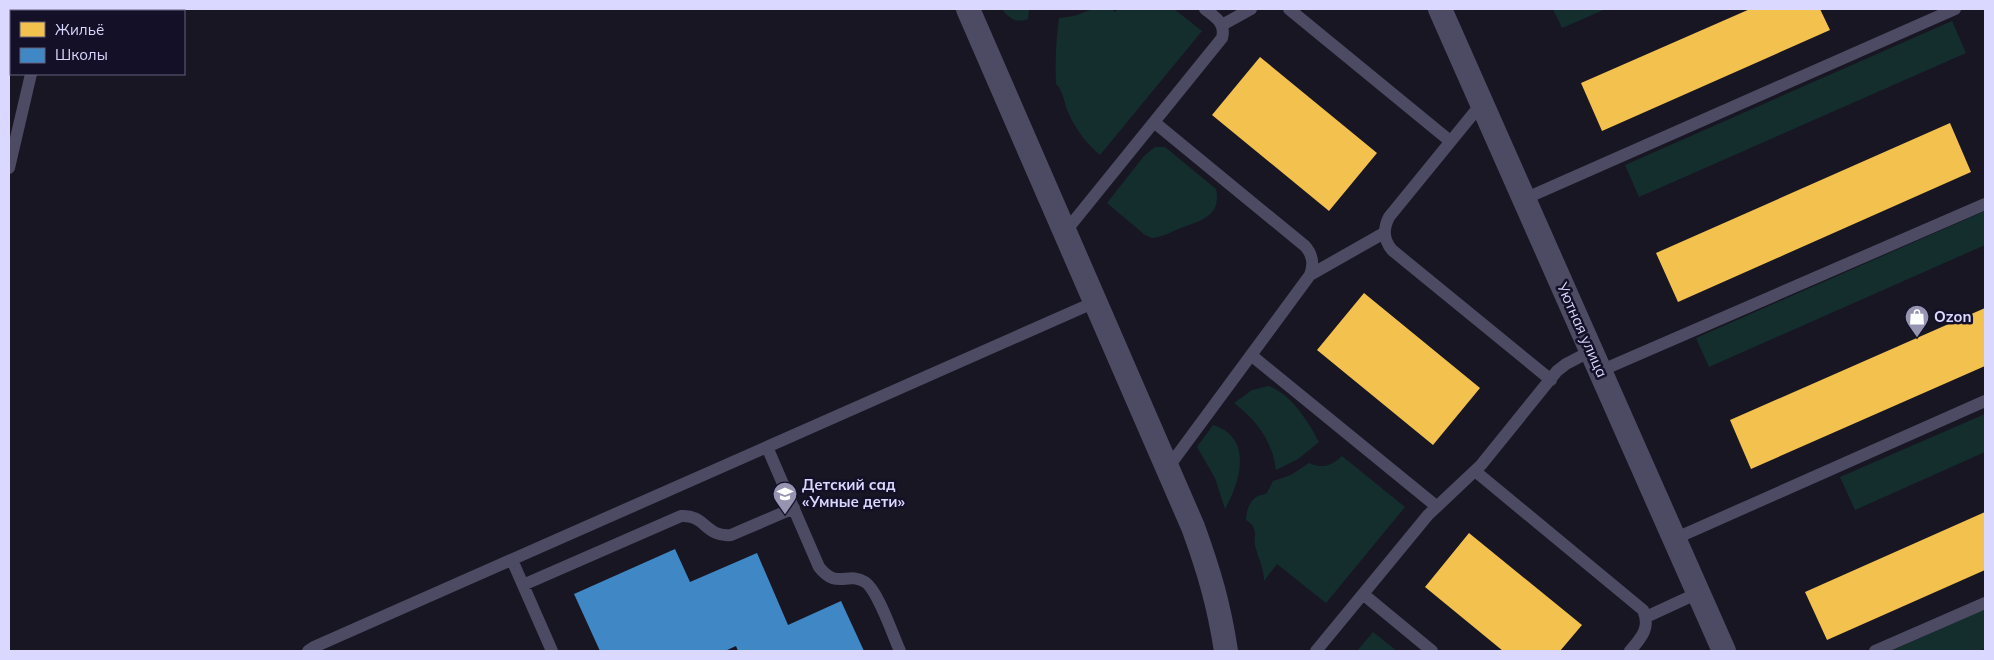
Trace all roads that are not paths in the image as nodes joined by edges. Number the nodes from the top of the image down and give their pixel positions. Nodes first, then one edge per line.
1 (968, 9) edge
2 (1205, 9) edge
3 (1250, 9) edge
4 (1289, 9) edge
5 (1440, 9) edge
6 (1954, 9) edge
7 (1222, 25) junction
8 (31, 75) edge
9 (1482, 103) junction
10 (1154, 122) junction
11 (1450, 141) junction
12 (9, 168) edge
13 (1524, 199) junction
14 (1985, 204) edge
15 (1064, 232) junction
16 (1384, 233) junction
17 (1310, 275) junction
18 (1095, 302) junction
19 (1251, 355) junction
20 (1596, 361) junction
21 (1551, 380) junction
22 (1985, 401) edge
23 (767, 447) junction
24 (1167, 469) junction
25 (1475, 471) junction
26 (1436, 506) junction
27 (794, 508) junction
28 (1674, 538) junction
29 (512, 560) junction
30 (523, 585) junction
31 (1698, 593) junction
32 (1363, 594) junction
33 (1985, 603) edge
34 (1646, 616) junction
35 (308, 651) edge
36 (552, 651) edge
37 (900, 651) edge
38 (1226, 651) edge
39 (1316, 651) edge
40 (1432, 651) edge
41 (1630, 651) edge
42 (1724, 651) edge
43 (1876, 651) edge

1 - 15 street
2 - 7 lane
3 - 7 lane
4 - 11 lane
5 - 9 street, Уютная улица
6 - 13 lane
7 - 10 lane
8 - 12 lane
9 - 11 lane
9 - 13 street, Уютная улица
10 - 15 lane
10 - 17 lane
11 - 16 lane
13 - 20 street, Уютная улица
14 - 20 lane
15 - 18 street
16 - 17 lane
16 - 21 lane
17 - 19 lane
18 - 23 lane
18 - 24 street
19 - 24 lane
19 - 26 lane
20 - 21 lane
20 - 28 street, Уютная улица
21 - 25 lane
22 - 28 lane
23 - 27 lane
23 - 29 lane
24 - 38 street
25 - 26 lane
25 - 34 lane
26 - 32 lane
27 - 30 lane
27 - 37 lane
28 - 31 street, Уютная улица
29 - 30 lane
29 - 35 lane
30 - 36 lane
31 - 34 lane
31 - 42 street, Уютная улица
32 - 39 lane
32 - 40 lane
33 - 43 lane
34 - 41 lane

